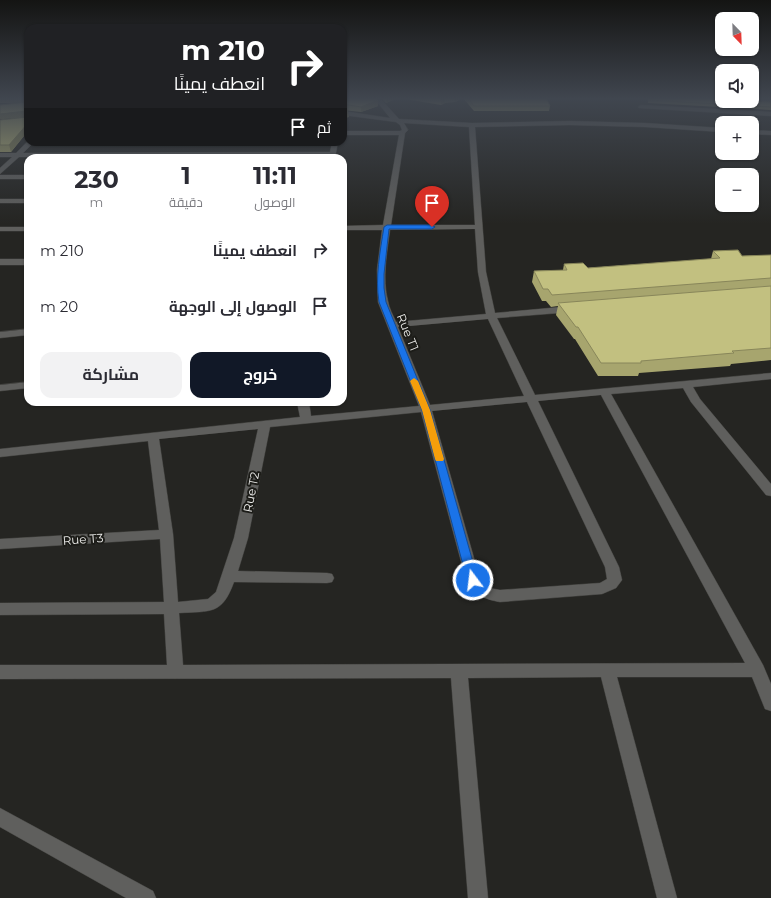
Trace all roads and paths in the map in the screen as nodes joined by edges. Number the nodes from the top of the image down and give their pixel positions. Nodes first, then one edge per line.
1 (401, 140) edge
2 (473, 140) edge
3 (27, 146) edge
4 (0, 155) edge
5 (17, 155) junction
6 (24, 155) edge
7 (0, 172) edge
8 (0, 177) edge
9 (24, 177) edge
10 (0, 201) edge
11 (24, 201) edge
12 (387, 227) junction
13 (478, 227) junction
14 (347, 228) edge
15 (0, 229) edge
16 (24, 229) edge
17 (0, 262) edge
18 (24, 262) edge
19 (584, 308) edge
20 (491, 316) junction
21 (391, 325) junction
22 (24, 332) edge
23 (0, 334) edge
24 (771, 376) edge
25 (24, 385) edge
26 (687, 385) junction
27 (0, 388) edge
28 (605, 393) junction
29 (533, 399) junction
30 (304, 406) edge
31 (426, 410) junction
32 (306, 420) junction
33 (264, 426) junction
34 (153, 436) junction
35 (0, 453) edge
36 (771, 492) edge
37 (166, 534) junction
38 (0, 544) edge
39 (229, 577) junction
40 (327, 578) dead end
41 (171, 608) junction
42 (0, 609) edge
43 (607, 670) junction
44 (757, 670) junction
45 (459, 671) junction
46 (0, 672) edge
47 (176, 672) junction
48 (771, 704) edge
49 (0, 818) edge
50 (146, 898) edge
51 (478, 898) edge
52 (666, 898) edge

1 - 12 street, Rue T1
2 - 13 street
3 - 5 street
4 - 5 street
5 - 6 street
5 - 7 street
8 - 9 street
10 - 11 street
12 - 13 street
12 - 14 street
12 - 21 street, Rue T1
13 - 20 street
15 - 16 street
17 - 18 street
19 - 20 street
20 - 21 street
20 - 29 street
21 - 31 street, Rue T1
22 - 23 street
24 - 26 street
25 - 27 street
26 - 28 street
26 - 36 street
28 - 29 street
28 - 44 street
29 - 31 street
29 - 31 street, Rue T1
30 - 32 street
31 - 32 street
32 - 33 street
33 - 34 street
33 - 39 street, Rue T2
34 - 35 street
34 - 37 street
37 - 38 street, Rue T3
37 - 41 street
39 - 40 street
39 - 41 street, Rue T2
41 - 42 street
41 - 47 street
43 - 44 street
43 - 45 street
43 - 52 street
44 - 48 street
45 - 47 street
45 - 51 street
46 - 47 street
49 - 50 street

